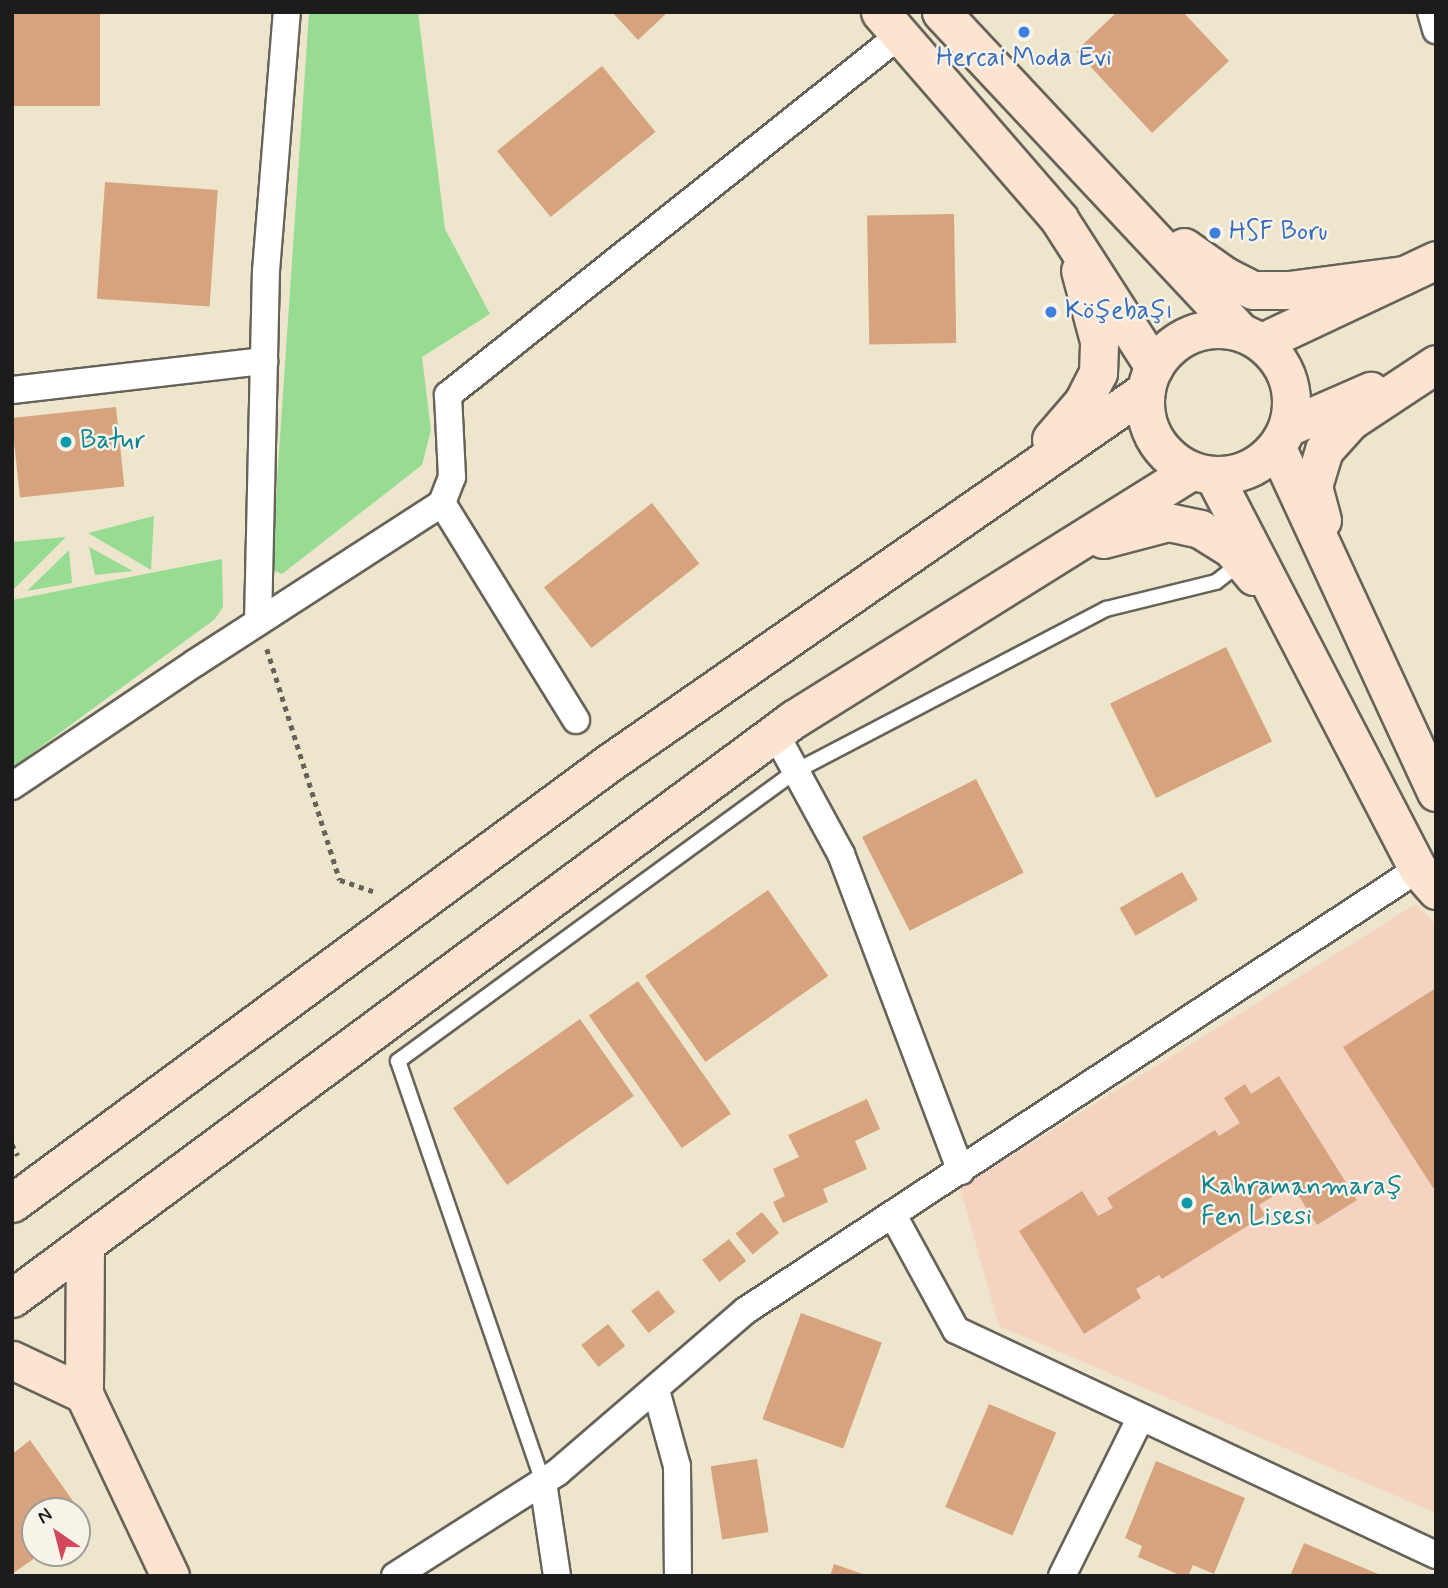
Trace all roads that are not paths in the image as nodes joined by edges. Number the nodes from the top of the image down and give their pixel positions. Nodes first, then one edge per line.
1 (287, 12) edge
2 (942, 12) edge
3 (1431, 12) edge
4 (890, 23) edge
5 (1436, 30) edge
6 (1120, 201) junction
7 (1072, 239) junction
8 (1420, 268) edge
9 (1251, 337) junction
10 (264, 361) junction
11 (1436, 363) edge
12 (1150, 379) junction
13 (12, 390) edge
14 (1282, 437) junction
15 (1203, 473) junction
16 (1015, 481) junction
17 (442, 503) junction
18 (1068, 548) junction
19 (1242, 562) junction
20 (1340, 585) junction
21 (1284, 612) junction
22 (258, 622) junction
23 (576, 720) dead end
24 (775, 733) junction
25 (796, 771) junction
26 (12, 786) edge
27 (1436, 792) edge
28 (1427, 880) edge
29 (961, 1171) junction
30 (12, 1203) edge
31 (892, 1215) junction
32 (85, 1244) junction
33 (12, 1298) edge
34 (12, 1360) edge
35 (656, 1390) junction
36 (83, 1394) junction
37 (1140, 1419) junction
38 (543, 1482) junction
39 (1436, 1555) edge
40 (170, 1576) edge
41 (395, 1576) edge
42 (556, 1576) edge
43 (678, 1576) edge
44 (1062, 1576) edge

1 - 10 street
2 - 6 main road
3 - 5 street
4 - 7 main road
4 - 17 street
6 - 8 main road
6 - 9 main road
7 - 12 main road
7 - 16 main road
8 - 9 main road
9 - 12 main road
9 - 14 main road
10 - 13 street
10 - 22 street
11 - 14 main road
11 - 20 main road
12 - 15 main road
12 - 16 main road
14 - 15 main road
14 - 20 main road
15 - 18 main road
15 - 21 main road
16 - 30 main road
17 - 22 street
17 - 23 street
18 - 19 main road
18 - 24 main road
19 - 21 main road
19 - 25 lane
20 - 27 main road
21 - 28 main road
22 - 26 street
24 - 25 street
24 - 32 main road
25 - 29 street
25 - 38 lane
28 - 29 street
29 - 31 street
31 - 35 street
31 - 37 street
32 - 33 main road
32 - 36 main road
34 - 36 main road
35 - 38 street
35 - 43 street
36 - 40 main road
37 - 39 street
37 - 44 street
38 - 41 street
38 - 42 street

